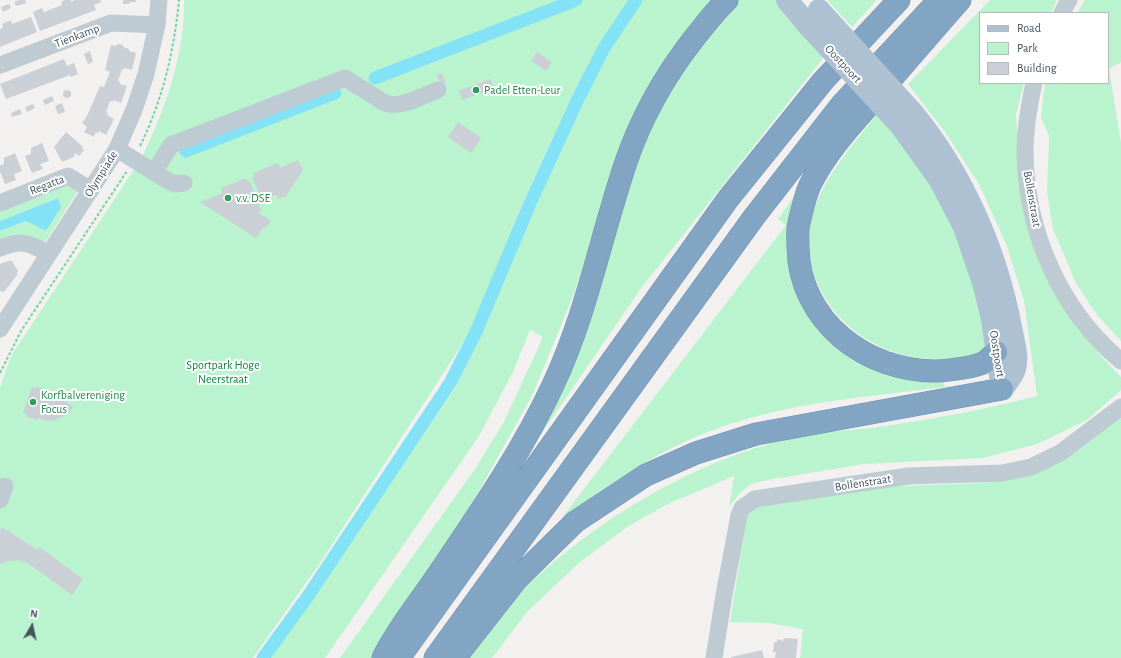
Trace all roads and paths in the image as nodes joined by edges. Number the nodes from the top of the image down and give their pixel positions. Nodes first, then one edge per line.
1 (159, 0) edge
2 (727, 0) edge
3 (787, 0) edge
4 (899, 0) edge
5 (939, 0) edge
6 (960, 0) edge
7 (1069, 0) edge
8 (812, 11) edge
9 (1063, 12) edge
10 (157, 25) junction
11 (0, 65) edge
12 (1034, 84) edge
13 (438, 90) dead end
14 (907, 119) junction
15 (117, 149) junction
16 (154, 172) junction
17 (184, 182) dead end
18 (91, 190) junction
19 (0, 203) edge
20 (0, 248) edge
21 (49, 254) junction
22 (0, 329) edge
23 (996, 352) junction
24 (1121, 361) edge
25 (1002, 389) junction
26 (1121, 407) edge
27 (383, 658) edge
28 (399, 658) edge
29 (435, 658) edge
30 (455, 658) edge
31 (714, 658) edge

1 - 10 street, Olympiade
2 - 27 highway
3 - 8 main road, Oostpoort
4 - 28 highway
5 - 29 highway
6 - 23 highway
7 - 9 street
8 - 14 main road, Oostpoort, bridge
10 - 11 street, Tienkamp
10 - 15 street, Olympiade
12 - 24 street, Bollenstraat
13 - 16 street
14 - 23 main road, Oostpoort
14 - 25 main road, Oostpoort
15 - 16 street
15 - 18 street, Olympiade
16 - 17 street
18 - 19 street, Regatta
18 - 21 street, Olympiade
20 - 21 street
21 - 22 street, Olympiade
23 - 25 main road, Oostpoort
25 - 30 highway
26 - 31 street, Bollenstraat

